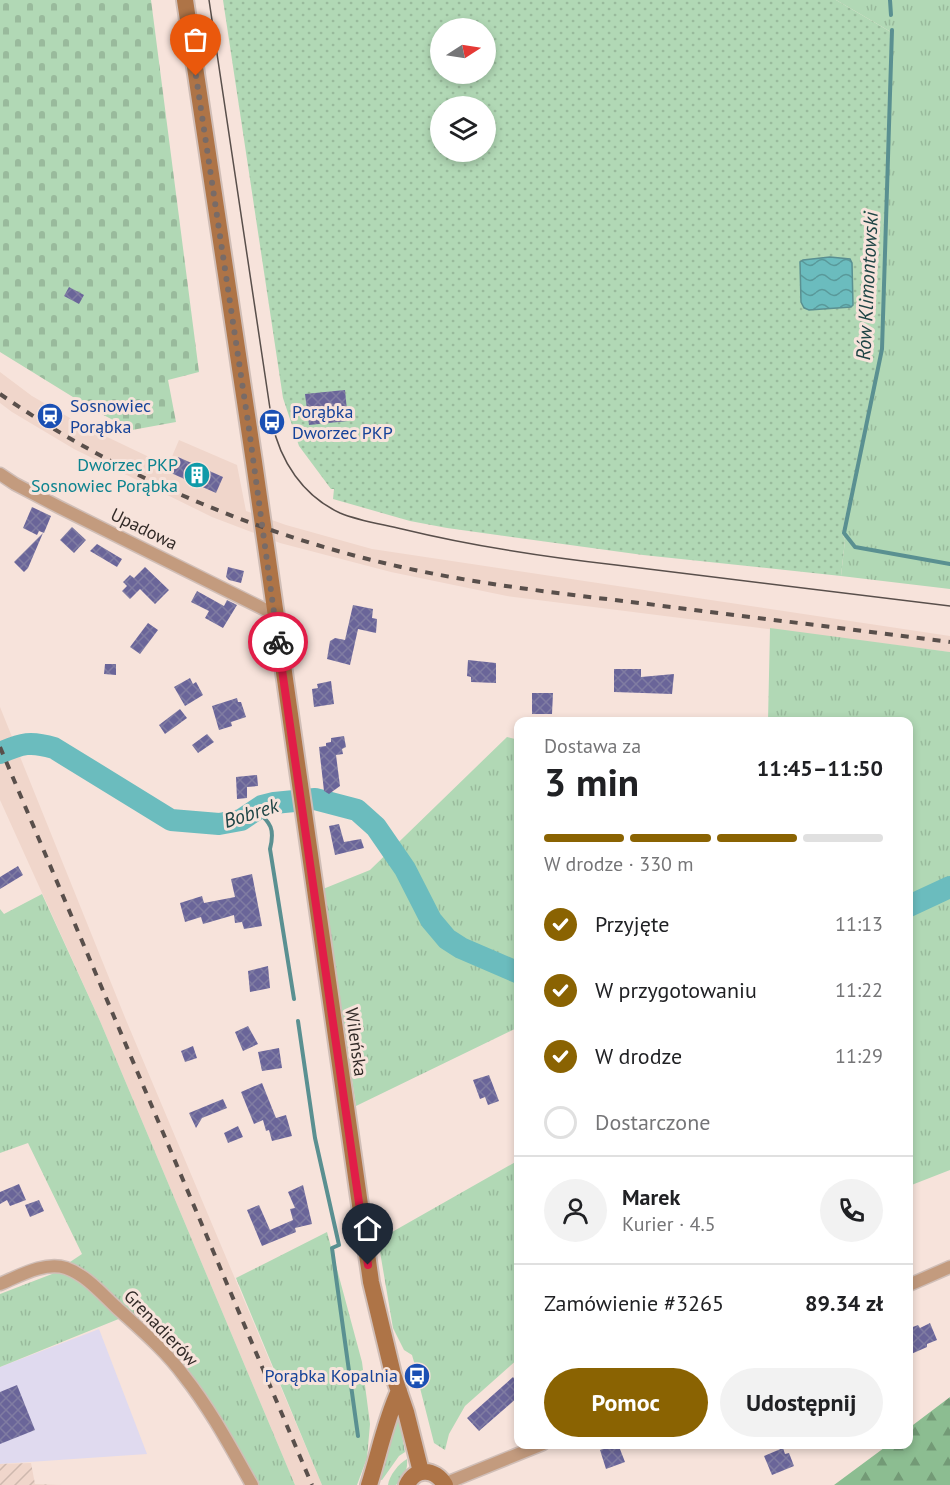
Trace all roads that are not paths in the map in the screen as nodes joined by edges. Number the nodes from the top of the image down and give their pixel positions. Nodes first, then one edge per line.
1 (184, 0) edge
2 (0, 474) edge
3 (274, 614) junction
4 (950, 1267) edge
5 (913, 1283) edge
6 (0, 1284) edge
7 (399, 1391) junction
8 (531, 1449) edge
9 (421, 1472) junction
10 (445, 1484) edge
11 (252, 1485) edge
12 (369, 1485) edge
13 (407, 1485) edge

1 - 3 street, Wileńska
2 - 3 street, Upadowa
3 - 7 street, Wileńska
4 - 5 street
6 - 11 street, Grenadierów
7 - 9 street, Wileńska
7 - 12 street
8 - 10 street
9 - 10 street
9 - 13 street

